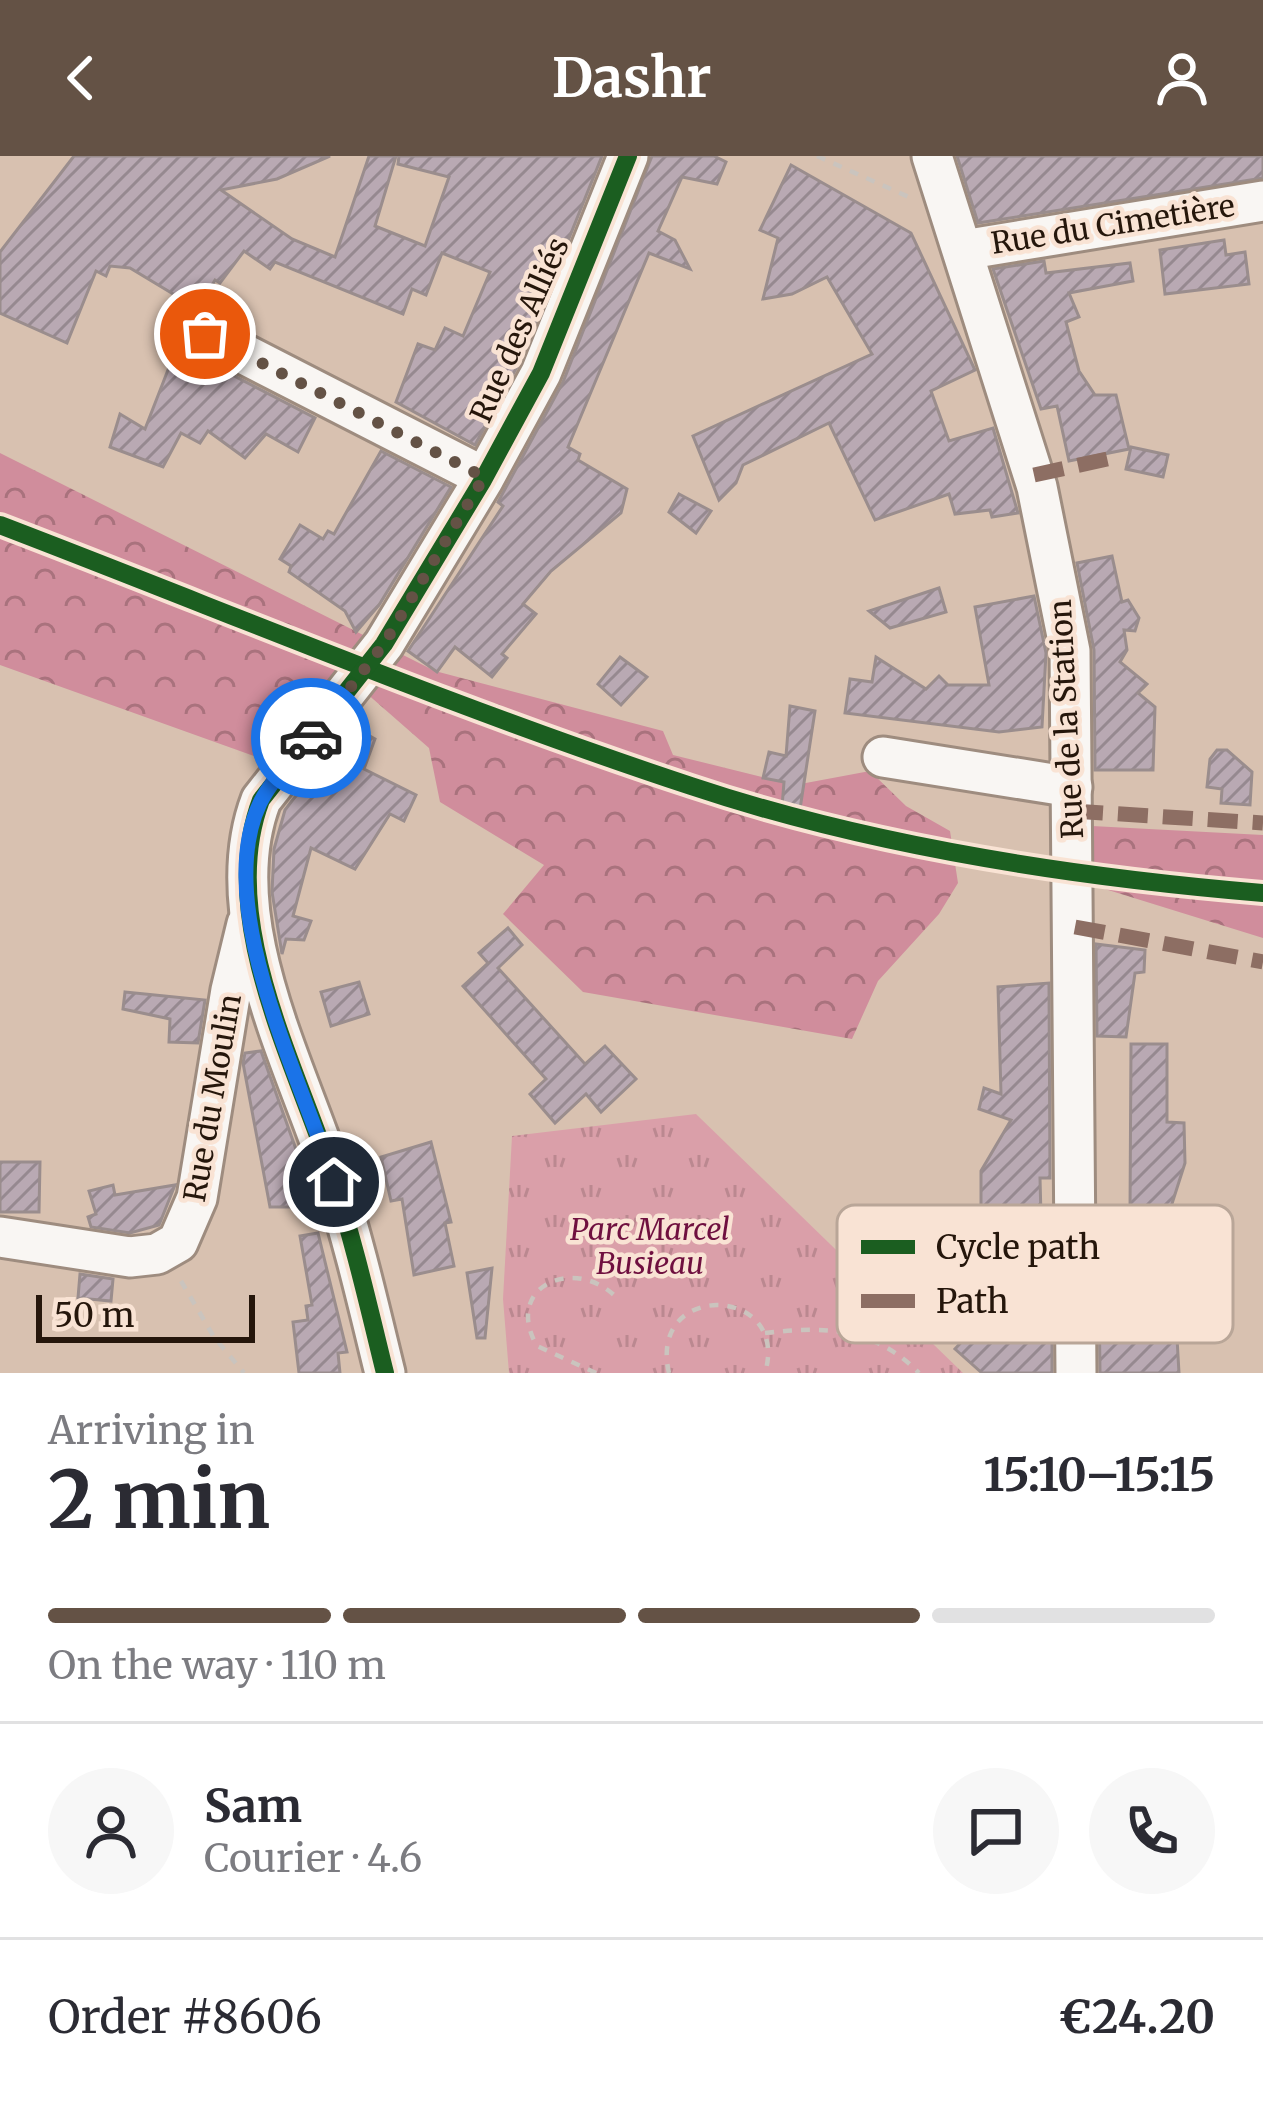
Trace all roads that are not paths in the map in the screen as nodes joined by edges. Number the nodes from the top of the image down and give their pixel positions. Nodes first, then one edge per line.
1 (628, 156) edge
2 (932, 156) edge
3 (1263, 201) edge
4 (957, 233) junction
5 (205, 334) dead end
6 (484, 477) junction
7 (883, 758) dead end
8 (1072, 787) junction
9 (250, 914) junction
10 (1075, 1205) edge
11 (0, 1237) edge
12 (1076, 1343) edge
13 (386, 1373) edge
14 (1076, 1373) edge

1 - 6 street, Rue des Alliés
2 - 4 street, Rue de la Station
3 - 4 street, Rue du Cimetière
4 - 8 street, Rue de la Station
5 - 6 street
6 - 9 street, Rue des Alliés
7 - 8 street
8 - 10 street, Rue de la Station
9 - 11 street, Rue du Moulin
9 - 13 street, Rue des Alliés
12 - 14 street, Rue de la Station

